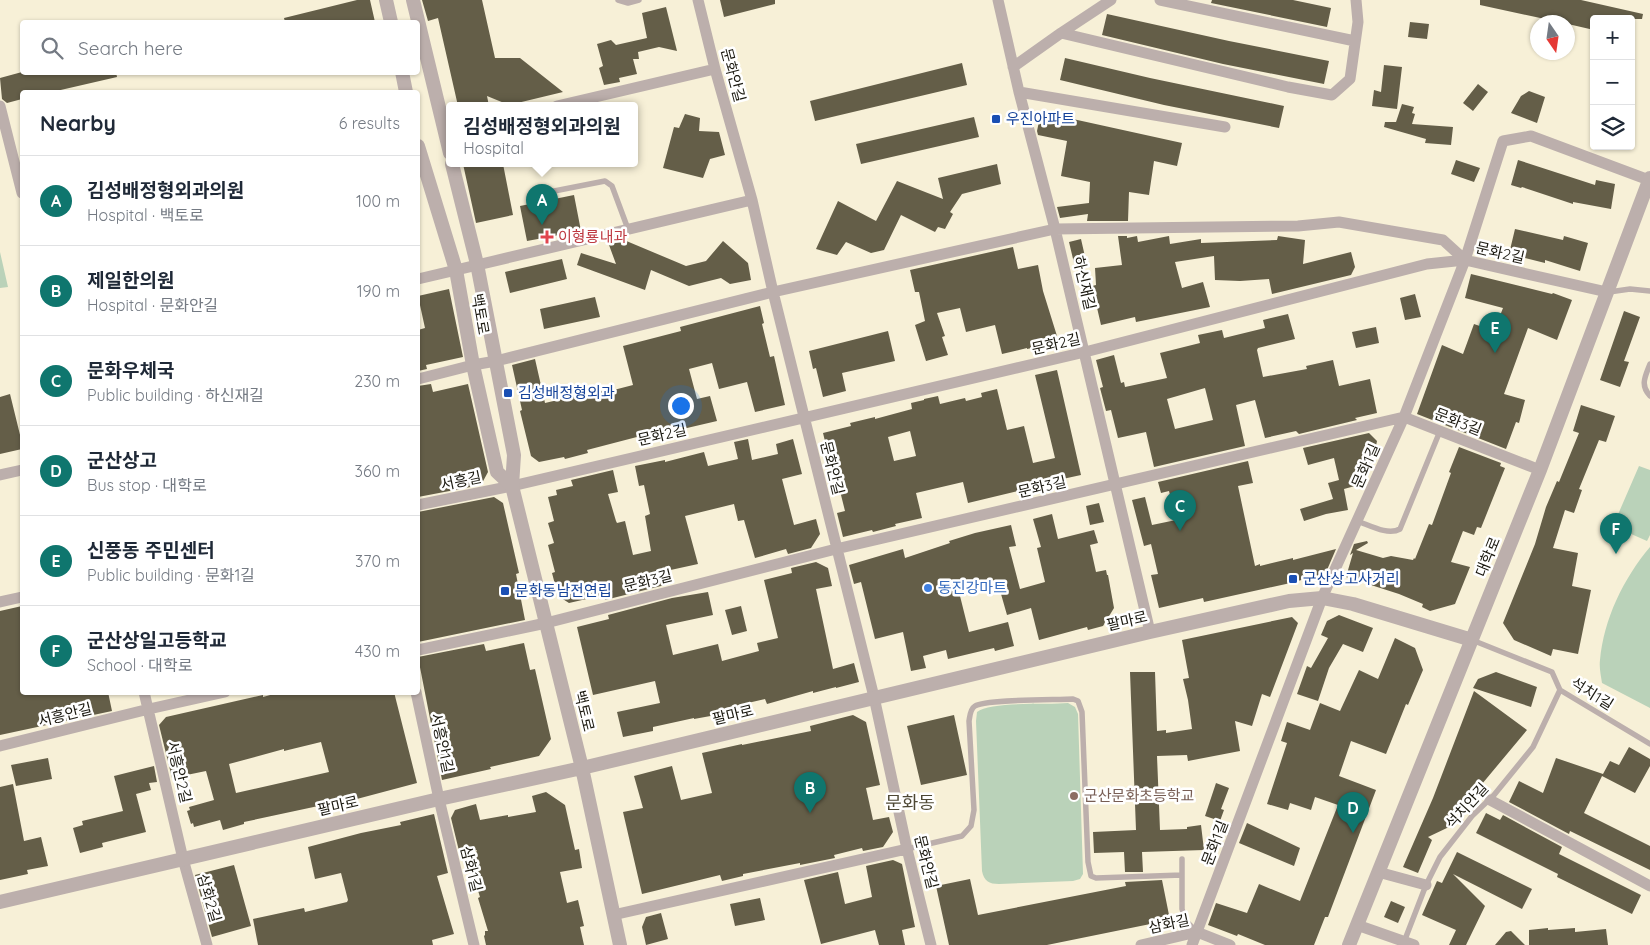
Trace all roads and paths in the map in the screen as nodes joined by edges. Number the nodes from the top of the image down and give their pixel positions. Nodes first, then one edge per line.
1 (386, 0) edge
2 (413, 0) edge
3 (618, 0) edge
4 (639, 0) edge
5 (698, 0) edge
6 (998, 0) edge
7 (1111, 0) edge
8 (1160, 0) edge
9 (1356, 0) edge
10 (391, 20) edge
11 (418, 20) edge
12 (420, 27) edge
13 (1061, 33) junction
14 (1355, 41) junction
15 (1013, 67) junction
16 (715, 69) junction
17 (403, 75) edge
18 (406, 90) edge
19 (1019, 92) junction
20 (574, 102) edge
21 (0, 106) edge
22 (1225, 127) dead end
23 (446, 128) edge
24 (420, 153) edge
25 (453, 167) edge
26 (1650, 179) edge
27 (20, 185) edge
28 (539, 194) dead end
29 (752, 200) junction
30 (628, 229) junction
31 (1055, 229) junction
32 (1464, 260) junction
33 (477, 264) junction
34 (456, 270) junction
35 (420, 279) edge
36 (1650, 291) edge
37 (773, 292) junction
38 (1607, 292) junction
39 (1085, 352) junction
40 (496, 361) junction
41 (1650, 364) edge
42 (473, 365) junction
43 (420, 378) edge
44 (1650, 396) edge
45 (804, 417) junction
46 (1404, 417) junction
47 (1440, 431) junction
48 (20, 470) edge
49 (1540, 470) junction
50 (0, 475) edge
51 (1115, 485) junction
52 (512, 486) junction
53 (420, 505) edge
54 (1357, 521) junction
55 (836, 549) junction
56 (20, 597) edge
57 (1322, 598) junction
58 (0, 602) edge
59 (546, 623) junction
60 (1150, 632) junction
61 (1472, 640) junction
62 (420, 650) edge
63 (1560, 690) junction
64 (145, 695) edge
65 (212, 695) edge
66 (417, 695) edge
67 (874, 697) junction
68 (149, 709) junction
69 (1650, 744) edge
70 (0, 746) edge
71 (582, 768) junction
72 (439, 799) junction
73 (1490, 800) junction
74 (907, 849) junction
75 (183, 859) junction
76 (1182, 859) dead end
77 (1378, 872) junction
78 (1182, 874) junction
79 (1426, 885) junction
80 (1650, 886) edge
81 (0, 902) edge
82 (613, 915) junction
83 (1357, 925) junction
84 (1197, 932) junction
85 (1407, 944) edge
86 (207, 945) edge
87 (474, 945) edge
88 (620, 945) edge
89 (931, 945) edge
90 (1141, 945) edge
91 (1192, 945) edge
92 (1230, 945) edge
93 (1348, 945) edge

1 - 10 street
2 - 11 street
3 - 4 lane
5 - 16 street, 문화안길
6 - 15 street, 하신재길
7 - 13 street
8 - 14 street
9 - 14 street
12 - 23 street
13 - 14 street
13 - 15 street
15 - 19 street, 하신재길
16 - 20 street
16 - 29 street, 문화안길
17 - 18 street
19 - 22 street
19 - 31 street, 하신재길
21 - 27 street
24 - 34 street, 백토로
25 - 33 street, 백토로
26 - 32 street, 문화1길
26 - 38 street, 대학로
28 - 30 lane
29 - 30 street
29 - 37 street, 문화안길
30 - 33 street
31 - 32 street
31 - 37 street
31 - 39 street, 하신재길
32 - 38 street, 문화2길
32 - 39 street, 문화2길
32 - 46 street, 문화1길
33 - 34 street
33 - 40 street, 백토로
34 - 35 street
34 - 42 street, 백토로
36 - 38 lane
37 - 40 street
37 - 45 street, 문화안길
38 - 49 street, 대학로
39 - 45 street, 문화2길
39 - 51 street, 하신재길
40 - 42 street
40 - 52 street, 백토로
41 - 44 lane
42 - 43 street
42 - 52 street, 백토로
45 - 52 street, 문화2길
45 - 55 street, 문화안길
46 - 47 street, 문화3길
46 - 51 street, 문화3길
46 - 54 street, 문화1길
47 - 49 street, 문화3길
47 - 54 lane
48 - 50 street
49 - 61 street, 대학로
51 - 55 street, 문화3길
51 - 60 street, 하신재길
52 - 53 street, 서흥길
52 - 59 street, 백토로
54 - 57 street, 문화1길
55 - 59 street, 문화3길
55 - 67 street, 문화안길
56 - 58 street
57 - 60 street, 팔마로
57 - 61 street, 팔마로
57 - 84 street, 문화1길
59 - 62 street, 문화3길
59 - 71 street, 백토로
60 - 67 street, 팔마로
61 - 63 lane, 석치1길
61 - 77 street, 대학로
63 - 69 lane, 석치1길
63 - 73 lane, 석치안길
64 - 68 street, 서흥안2길
65 - 68 street, 서흥안길
66 - 72 street, 서흥안1길
67 - 71 street, 팔마로
67 - 74 street, 문화안길
68 - 70 street, 서흥안길
68 - 75 street, 서흥안2길
71 - 72 street, 팔마로
71 - 82 street, 백토로
72 - 75 street, 팔마로
72 - 87 street, 삼화1길
73 - 79 lane, 석치안길
73 - 80 street
74 - 78 lane
74 - 82 street
74 - 89 street, 문화안길
75 - 81 street, 팔마로
75 - 86 street, 삼화2길
76 - 78 lane
77 - 79 street
77 - 83 street, 대학로
78 - 84 lane
79 - 85 lane, 석치안길
82 - 88 street, 백토로
83 - 85 street
83 - 93 street, 대학로
84 - 90 street, 삼화길
84 - 91 street, 문화1길
84 - 92 street, 삼화길

